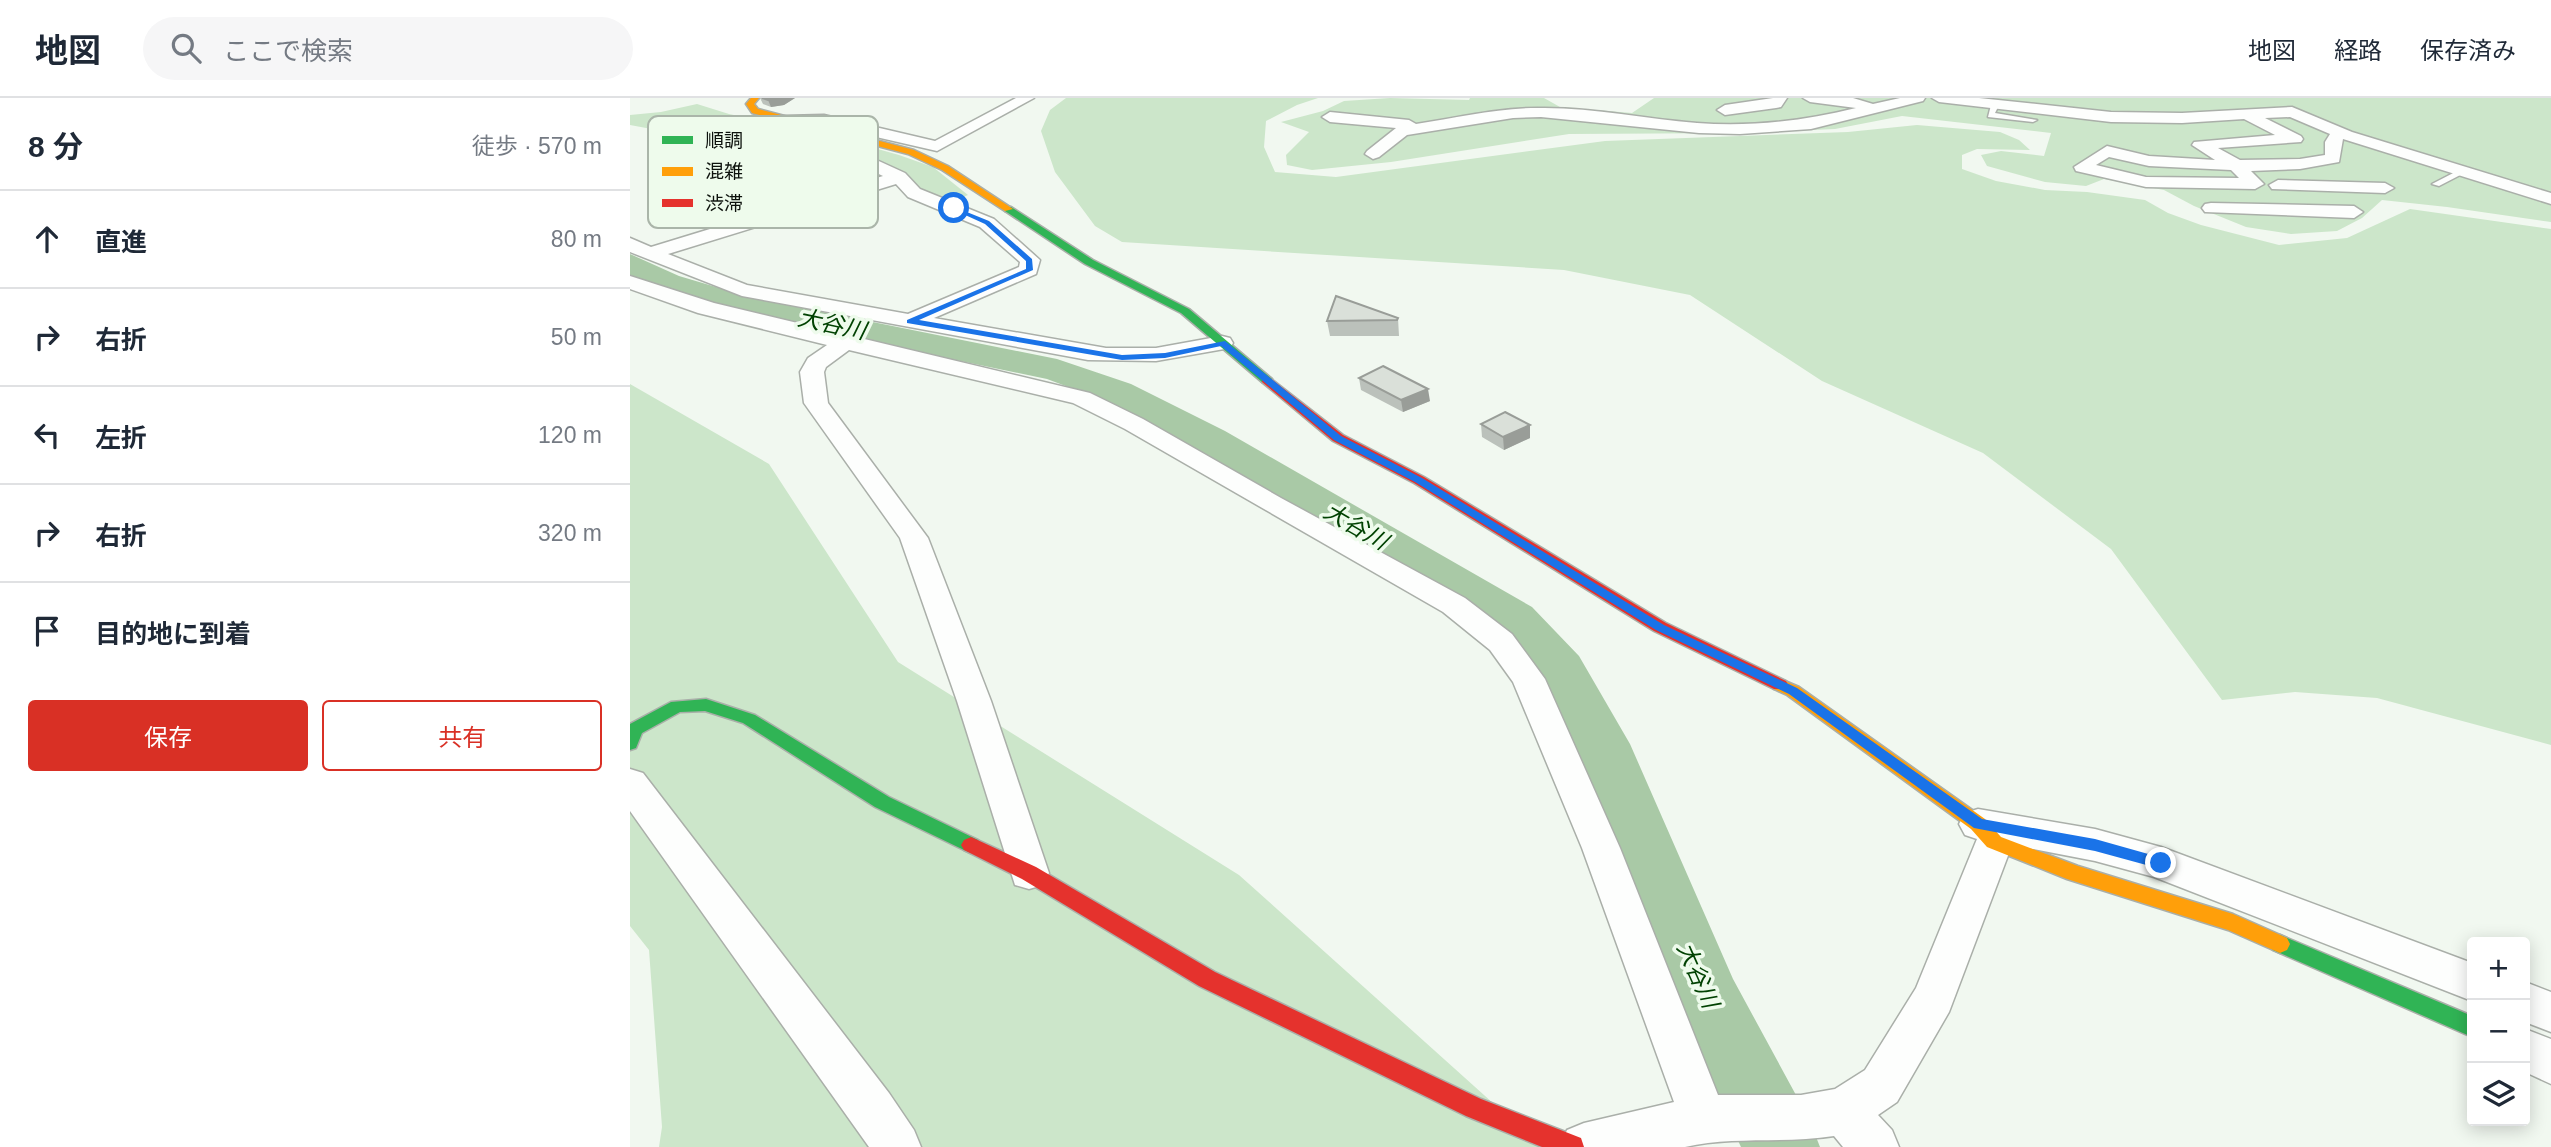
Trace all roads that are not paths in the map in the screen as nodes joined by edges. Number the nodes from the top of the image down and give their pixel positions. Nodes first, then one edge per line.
1 (755, 98) edge
2 (1027, 98) edge
3 (1810, 98) edge
4 (1919, 98) edge
5 (1939, 98) edge
6 (1778, 101) edge
7 (1995, 105) junction
8 (2288, 105) edge
9 (1877, 110) junction
10 (2246, 114) junction
11 (773, 116) edge
12 (1330, 117) dead end
13 (2151, 117) junction
14 (2034, 120) dead end
15 (1642, 121) junction
16 (1811, 124) junction
17 (1402, 131) junction
18 (878, 132) edge
19 (2339, 132) junction
20 (2088, 139) dead end
21 (878, 143) edge
22 (2187, 146) junction
23 (2107, 151) junction
24 (1373, 154) dead end
25 (2234, 163) junction
26 (878, 167) edge
27 (2464, 171) junction
28 (900, 177) junction
29 (878, 184) edge
30 (2255, 184) junction
31 (2436, 184) dead end
32 (2385, 188) dead end
33 (2551, 199) edge
34 (2211, 208) dead end
35 (2280, 210) junction
36 (2354, 212) dead end
37 (734, 228) edge
38 (2301, 231) dead end
39 (630, 244) edge
40 (649, 254) junction
41 (630, 282) edge
42 (910, 321) junction
43 (846, 342) junction
44 (1222, 343) junction
45 (630, 743) edge
46 (630, 783) edge
47 (1986, 833) junction
48 (1029, 873) junction
49 (2467, 980) edge
50 (2530, 1004) edge
51 (2551, 1012) edge
52 (2467, 1025) edge
53 (2530, 1052) edge
54 (2551, 1062) edge
55 (1843, 1111) junction
56 (1704, 1119) junction
57 (897, 1147) edge
58 (1572, 1147) edge
59 (1584, 1147) edge
60 (1875, 1147) edge

1 - 11 street
2 - 18 street
3 - 9 street
4 - 9 street
5 - 7 street
6 - 15 street
6 - 16 street
7 - 13 street
7 - 14 lane
8 - 10 street
8 - 19 street
9 - 16 street
10 - 13 street
10 - 22 street
12 - 17 street
13 - 22 street
15 - 16 street
15 - 17 street
17 - 24 street
19 - 25 street
19 - 27 street
20 - 23 street
21 - 44 street
22 - 23 street
22 - 25 street
23 - 25 street
23 - 30 street
25 - 30 street
26 - 28 street
27 - 31 lane
27 - 33 street
28 - 29 street
28 - 42 street
30 - 32 street
30 - 35 street
34 - 35 street
35 - 36 street
35 - 38 street
37 - 40 street
39 - 40 street
40 - 42 street
41 - 43 street
42 - 44 street
43 - 48 street
43 - 56 street
44 - 47 street
45 - 48 street
46 - 57 street
47 - 49 street
47 - 52 street
47 - 55 street
48 - 58 street
50 - 51 street
53 - 54 street
55 - 56 street
55 - 60 street
56 - 59 street

